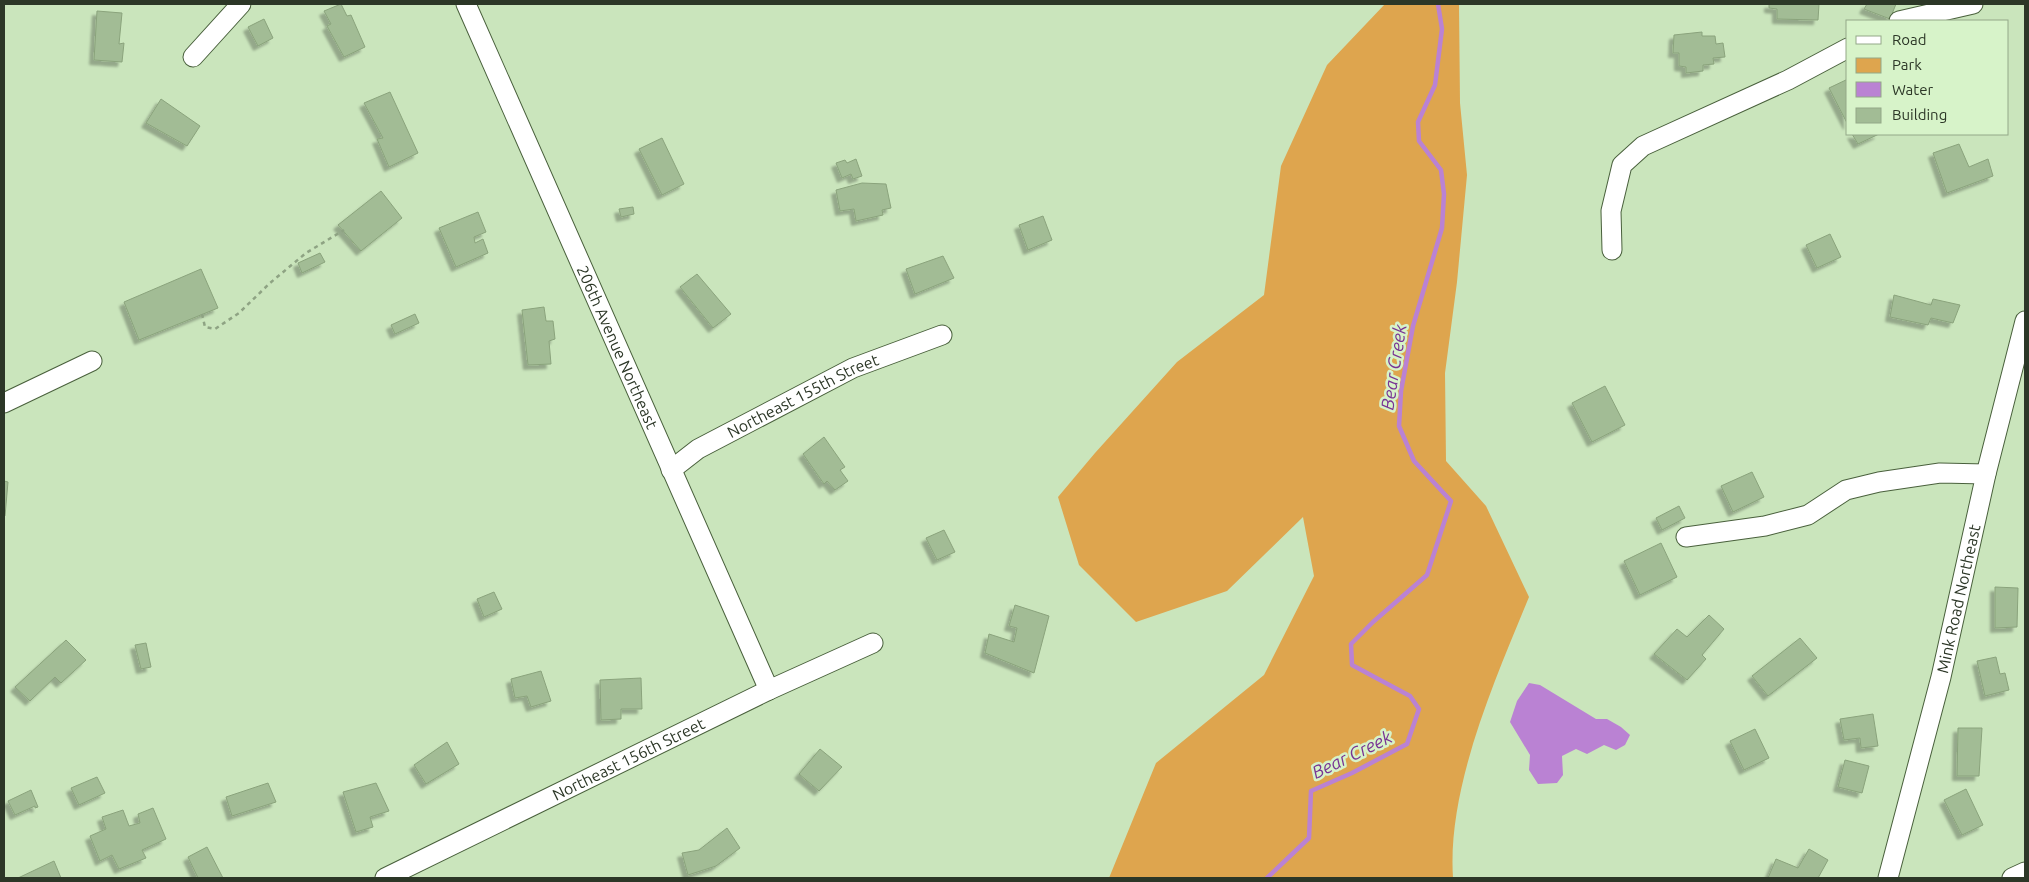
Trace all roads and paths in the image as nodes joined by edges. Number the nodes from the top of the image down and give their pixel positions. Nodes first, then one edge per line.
1 (241, 4) edge
2 (466, 4) edge
3 (1973, 4) edge
4 (1903, 20) edge
5 (1846, 49) edge
6 (193, 57) dead end
7 (344, 230) dead end
8 (1612, 250) dead end
9 (202, 314) dead end
10 (2025, 321) edge
11 (942, 335) dead end
12 (92, 361) dead end
13 (4, 403) edge
14 (671, 470) junction
15 (1986, 474) junction
16 (1686, 537) dead end
17 (874, 643) dead end
18 (769, 690) junction
19 (2025, 872) edge
20 (385, 878) edge
21 (1888, 878) edge
22 (2012, 878) edge

1 - 6 street
2 - 14 street, 206th Avenue Northeast
3 - 4 street
5 - 8 street
7 - 9 path
10 - 15 street, Mink Road Northeast
11 - 14 street, Northeast 155th Street
12 - 13 street
14 - 18 street, 206th Avenue Northeast
15 - 16 street
15 - 21 street, Mink Road Northeast
17 - 18 street, Northeast 156th Street
18 - 20 street, Northeast 156th Street
19 - 22 street

